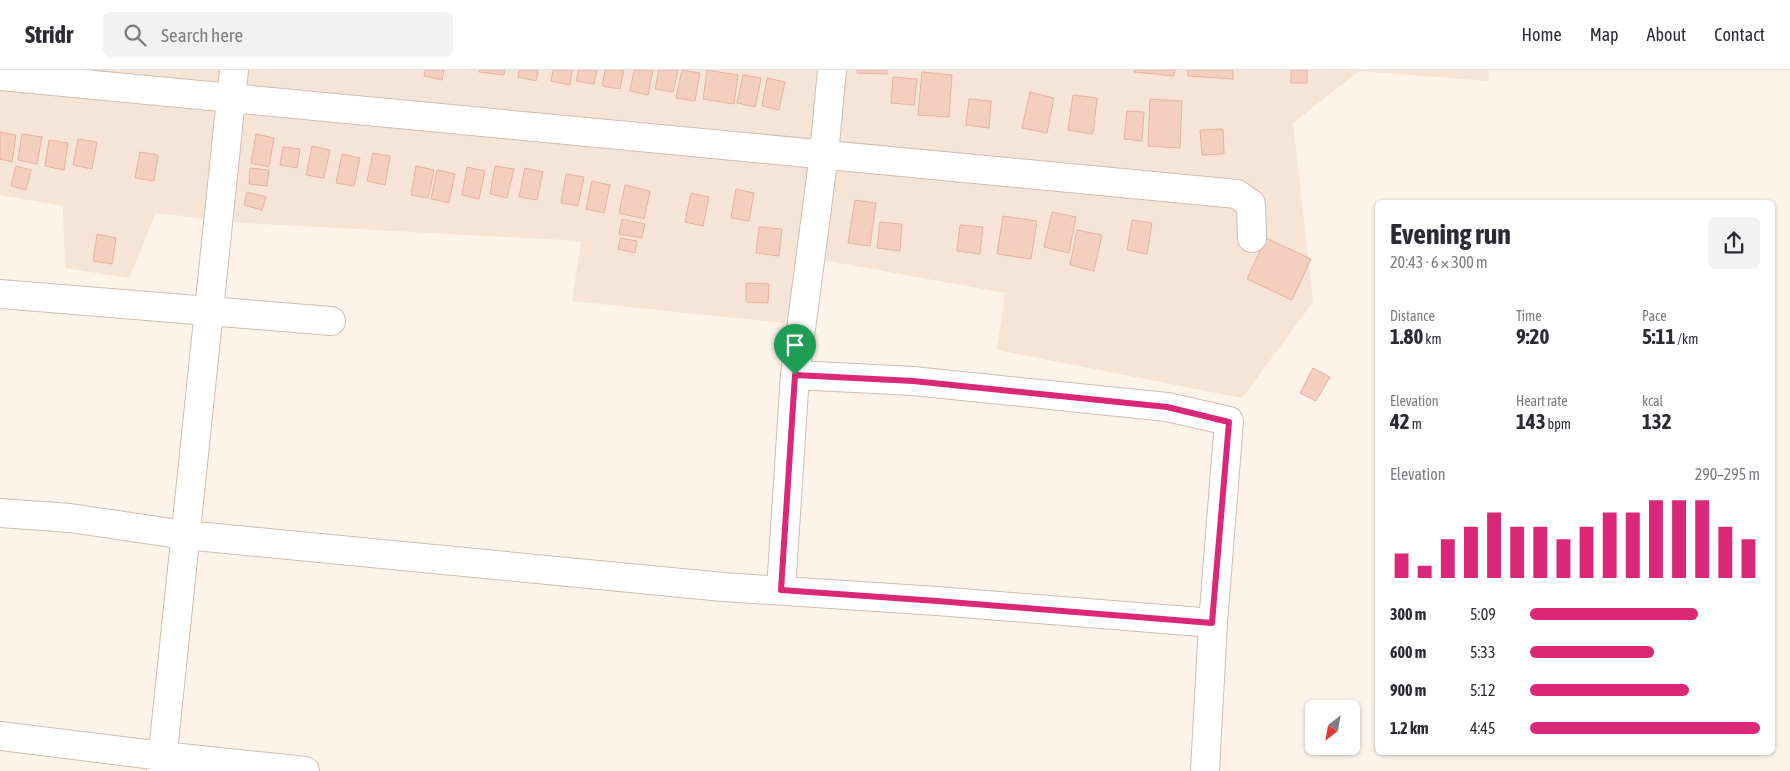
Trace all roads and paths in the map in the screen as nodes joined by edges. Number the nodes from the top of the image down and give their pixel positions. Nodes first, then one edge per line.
1 (234, 70) edge
2 (832, 70) edge
3 (0, 76) edge
4 (231, 97) junction
5 (824, 154) junction
6 (1252, 238) dead end
7 (0, 294) edge
8 (209, 311) junction
9 (331, 321) dead end
10 (795, 375) junction
11 (0, 513) edge
12 (185, 535) junction
13 (781, 590) junction
14 (1212, 623) junction
15 (0, 736) edge
16 (162, 763) edge
17 (305, 771) edge
18 (1205, 771) edge

1 - 4 street
2 - 5 street
3 - 4 street
4 - 5 street
4 - 8 street
5 - 6 street
5 - 10 street
7 - 8 street
8 - 9 street
8 - 12 street
10 - 13 street
10 - 14 street
11 - 12 street
12 - 13 street
12 - 16 street
13 - 14 street
14 - 18 street
15 - 16 street
16 - 17 street

